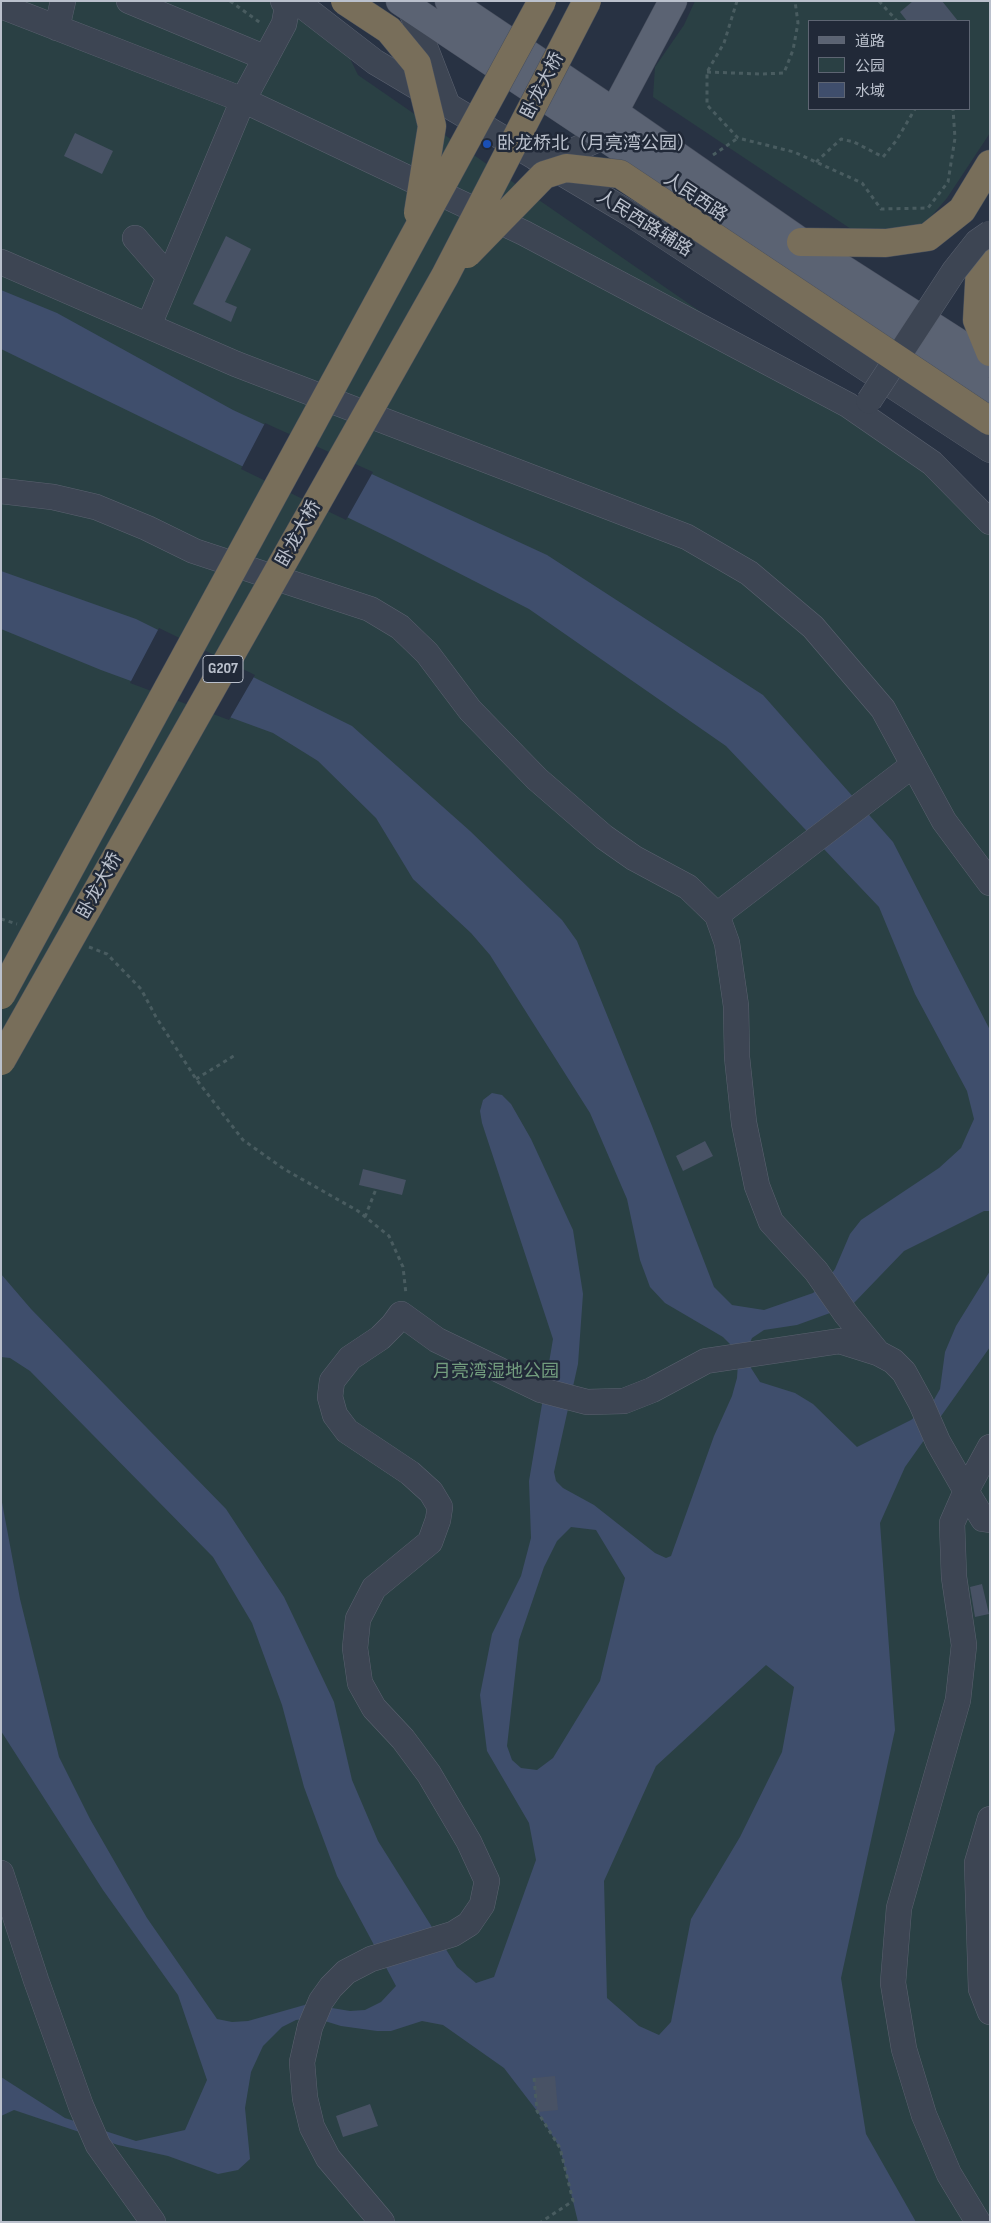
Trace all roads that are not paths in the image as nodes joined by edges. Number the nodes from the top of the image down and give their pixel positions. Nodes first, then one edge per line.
1 (64, 1) edge
2 (129, 1) edge
3 (296, 1) edge
4 (346, 1) edge
5 (449, 1) edge
6 (542, 1) edge
7 (586, 1) edge
8 (673, 1) edge
9 (405, 4) edge
10 (1, 6) edge
11 (282, 20) edge
12 (57, 28) junction
13 (337, 32) junction
14 (266, 58) junction
15 (243, 100) junction
16 (448, 106) junction
17 (614, 112) junction
18 (603, 137) junction
19 (536, 158) junction
20 (990, 164) edge
21 (415, 232) junction
22 (990, 235) edge
23 (135, 238) dead end
24 (801, 242) junction
25 (1, 262) edge
26 (445, 276) junction
27 (169, 277) junction
28 (149, 325) junction
29 (989, 353) edge
30 (792, 375) junction
31 (990, 395) edge
32 (869, 401) junction
33 (990, 421) edge
34 (990, 450) edge
35 (953, 484) junction
36 (1, 491) edge
37 (990, 522) edge
38 (913, 764) junction
39 (990, 883) edge
40 (717, 915) junction
41 (1, 995) edge
42 (1, 1061) edge
43 (878, 1353) junction
44 (990, 1447) edge
45 (966, 1491) junction
46 (990, 1520) edge
47 (990, 1819) edge
48 (1, 1872) edge
49 (990, 2012) edge
50 (153, 2222) edge
51 (382, 2222) edge
52 (978, 2222) edge

1 - 12 street
2 - 14 street
3 - 13 street, 人民西路辅路
4 - 21 highway, bridge
5 - 17 main road, 人民西路
6 - 21 highway, 卧龙大桥 / G207, bridge
7 - 26 highway, 卧龙大桥 / G207, bridge
8 - 17 main road
9 - 16 street
9 - 18 main road, 人民西路
10 - 12 street
11 - 13 street
11 - 14 street
12 - 15 street
13 - 16 street, 人民西路辅路
14 - 15 street
15 - 27 street
15 - 30 street
16 - 19 street, 人民西路辅路
17 - 24 main road, 人民西路
18 - 19 street
18 - 31 main road, 人民西路
19 - 34 street, 人民西路辅路
20 - 24 highway
21 - 41 highway, 卧龙大桥 / G207, bridge
22 - 29 highway
22 - 32 street, bridge
23 - 27 street
24 - 29 main road, 人民西路
25 - 28 street
26 - 33 highway, bridge
26 - 42 highway, 卧龙大桥 / G207, bridge
27 - 28 street
28 - 38 street
30 - 32 street
30 - 35 street
32 - 35 street
35 - 37 street
36 - 40 street
38 - 39 street
38 - 40 street
40 - 43 street
43 - 45 street
43 - 51 street
44 - 45 street
45 - 46 street
45 - 52 street
47 - 49 street
48 - 50 street

